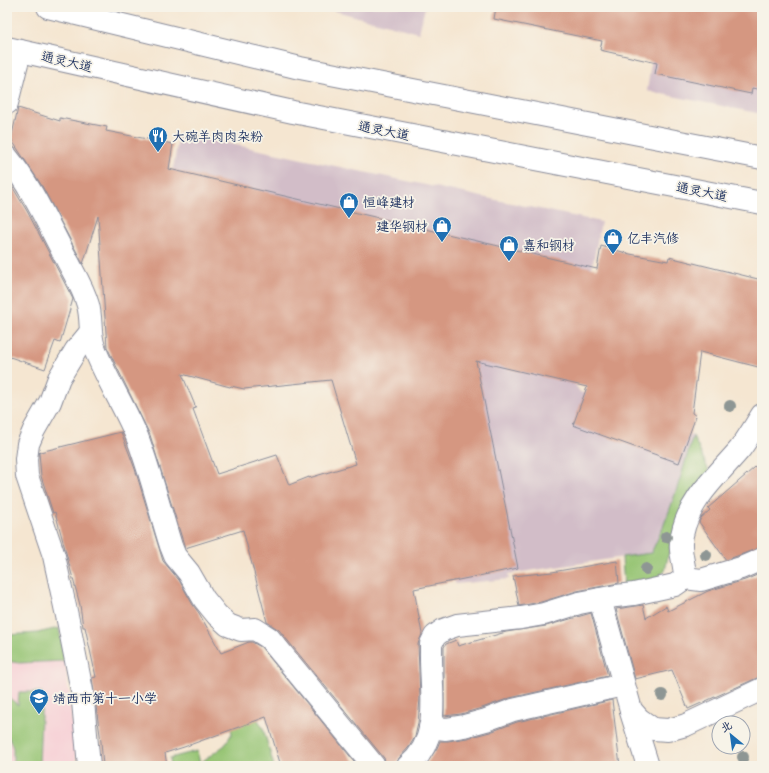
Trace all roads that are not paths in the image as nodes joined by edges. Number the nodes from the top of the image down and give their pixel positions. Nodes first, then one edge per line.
1 (48, 7) edge
2 (14, 49) edge
3 (7, 104) edge
4 (7, 157) edge
5 (762, 158) edge
6 (762, 203) edge
7 (90, 333) junction
8 (762, 415) edge
9 (762, 559) edge
10 (685, 578) junction
11 (600, 599) junction
12 (623, 684) junction
13 (762, 689) edge
14 (631, 710) junction
15 (430, 726) junction
16 (89, 766) edge
17 (374, 766) edge
18 (408, 766) edge
19 (648, 766) edge

1 - 5 street
2 - 3 street
2 - 6 street, 通灵大道
4 - 7 street
7 - 16 street
7 - 17 street
8 - 10 street
9 - 10 street
10 - 11 street
11 - 12 street
11 - 15 street
12 - 14 street
12 - 15 street
13 - 14 street
14 - 19 street
15 - 18 street

